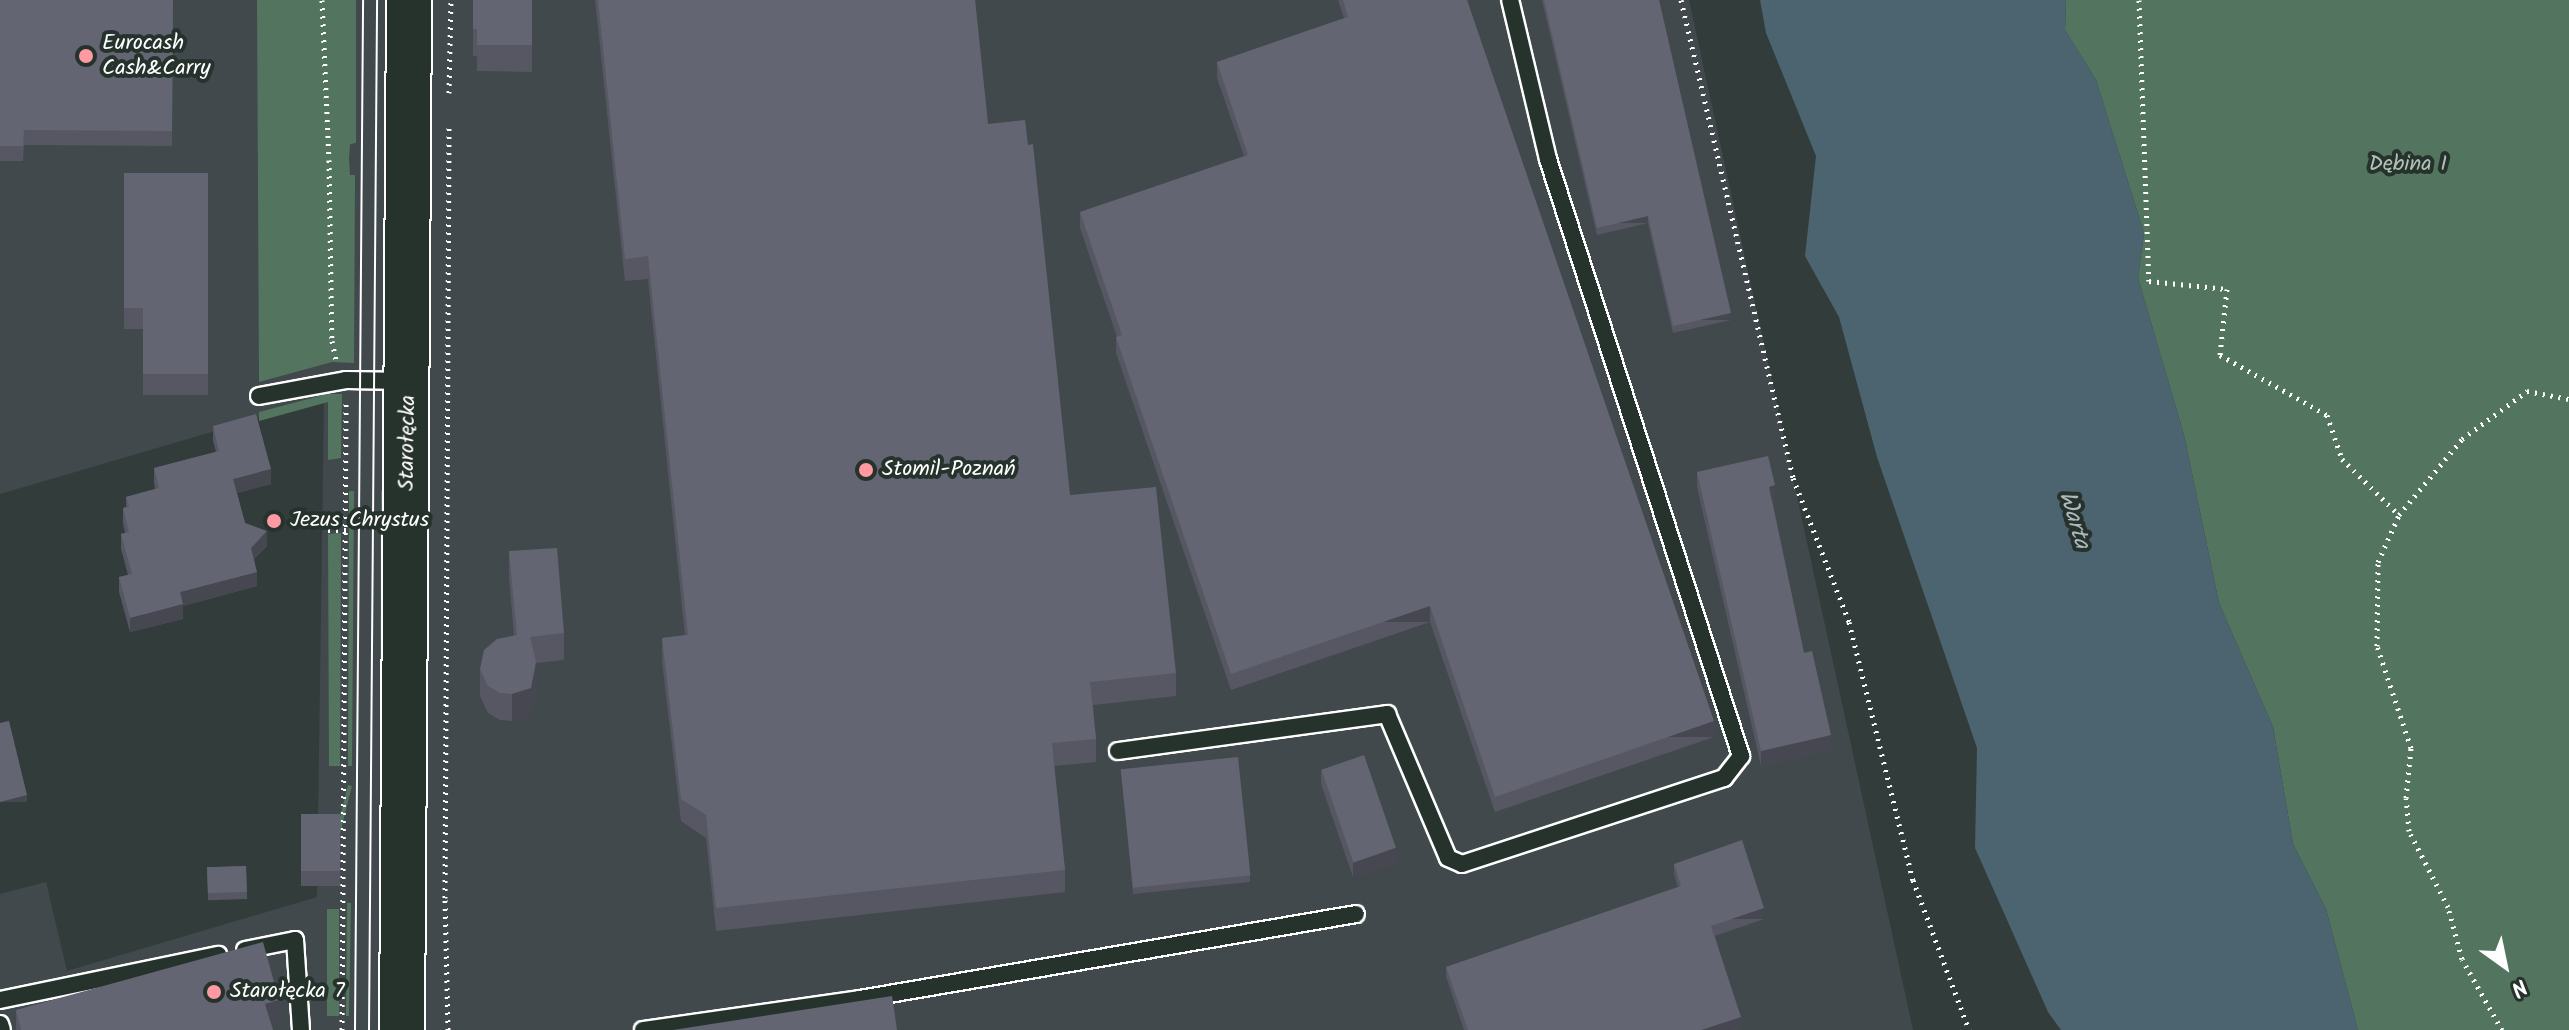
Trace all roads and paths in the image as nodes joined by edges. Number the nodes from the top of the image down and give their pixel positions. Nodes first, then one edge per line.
1 (322, 0) edge
2 (409, 0) edge
3 (451, 0) edge
4 (1510, 0) edge
5 (1681, 0) edge
6 (2139, 0) edge
7 (449, 95) dead end
8 (449, 125) dead end
9 (346, 380) junction
10 (408, 381) junction
11 (259, 396) dead end
12 (2569, 399) edge
13 (2399, 515) junction
14 (328, 530) dead end
15 (346, 530) junction
16 (1118, 751) dead end
17 (1356, 914) dead end
18 (0, 1000) edge
19 (0, 1024) edge
20 (2, 1030) edge
21 (301, 1030) edge
22 (342, 1030) edge
23 (402, 1030) edge
24 (448, 1030) edge
25 (643, 1030) edge
26 (1969, 1030) edge
27 (2502, 1030) edge

1 - 9 path
2 - 10 street, Starołęcka
3 - 7 path
4 - 16 lane
5 - 26 path
6 - 13 path
8 - 24 path
9 - 10 lane
9 - 11 lane
9 - 15 path
10 - 23 street, Starołęcka
12 - 13 path
13 - 27 path
14 - 15 path
15 - 22 path
17 - 25 lane
18 - 21 lane
19 - 20 lane

